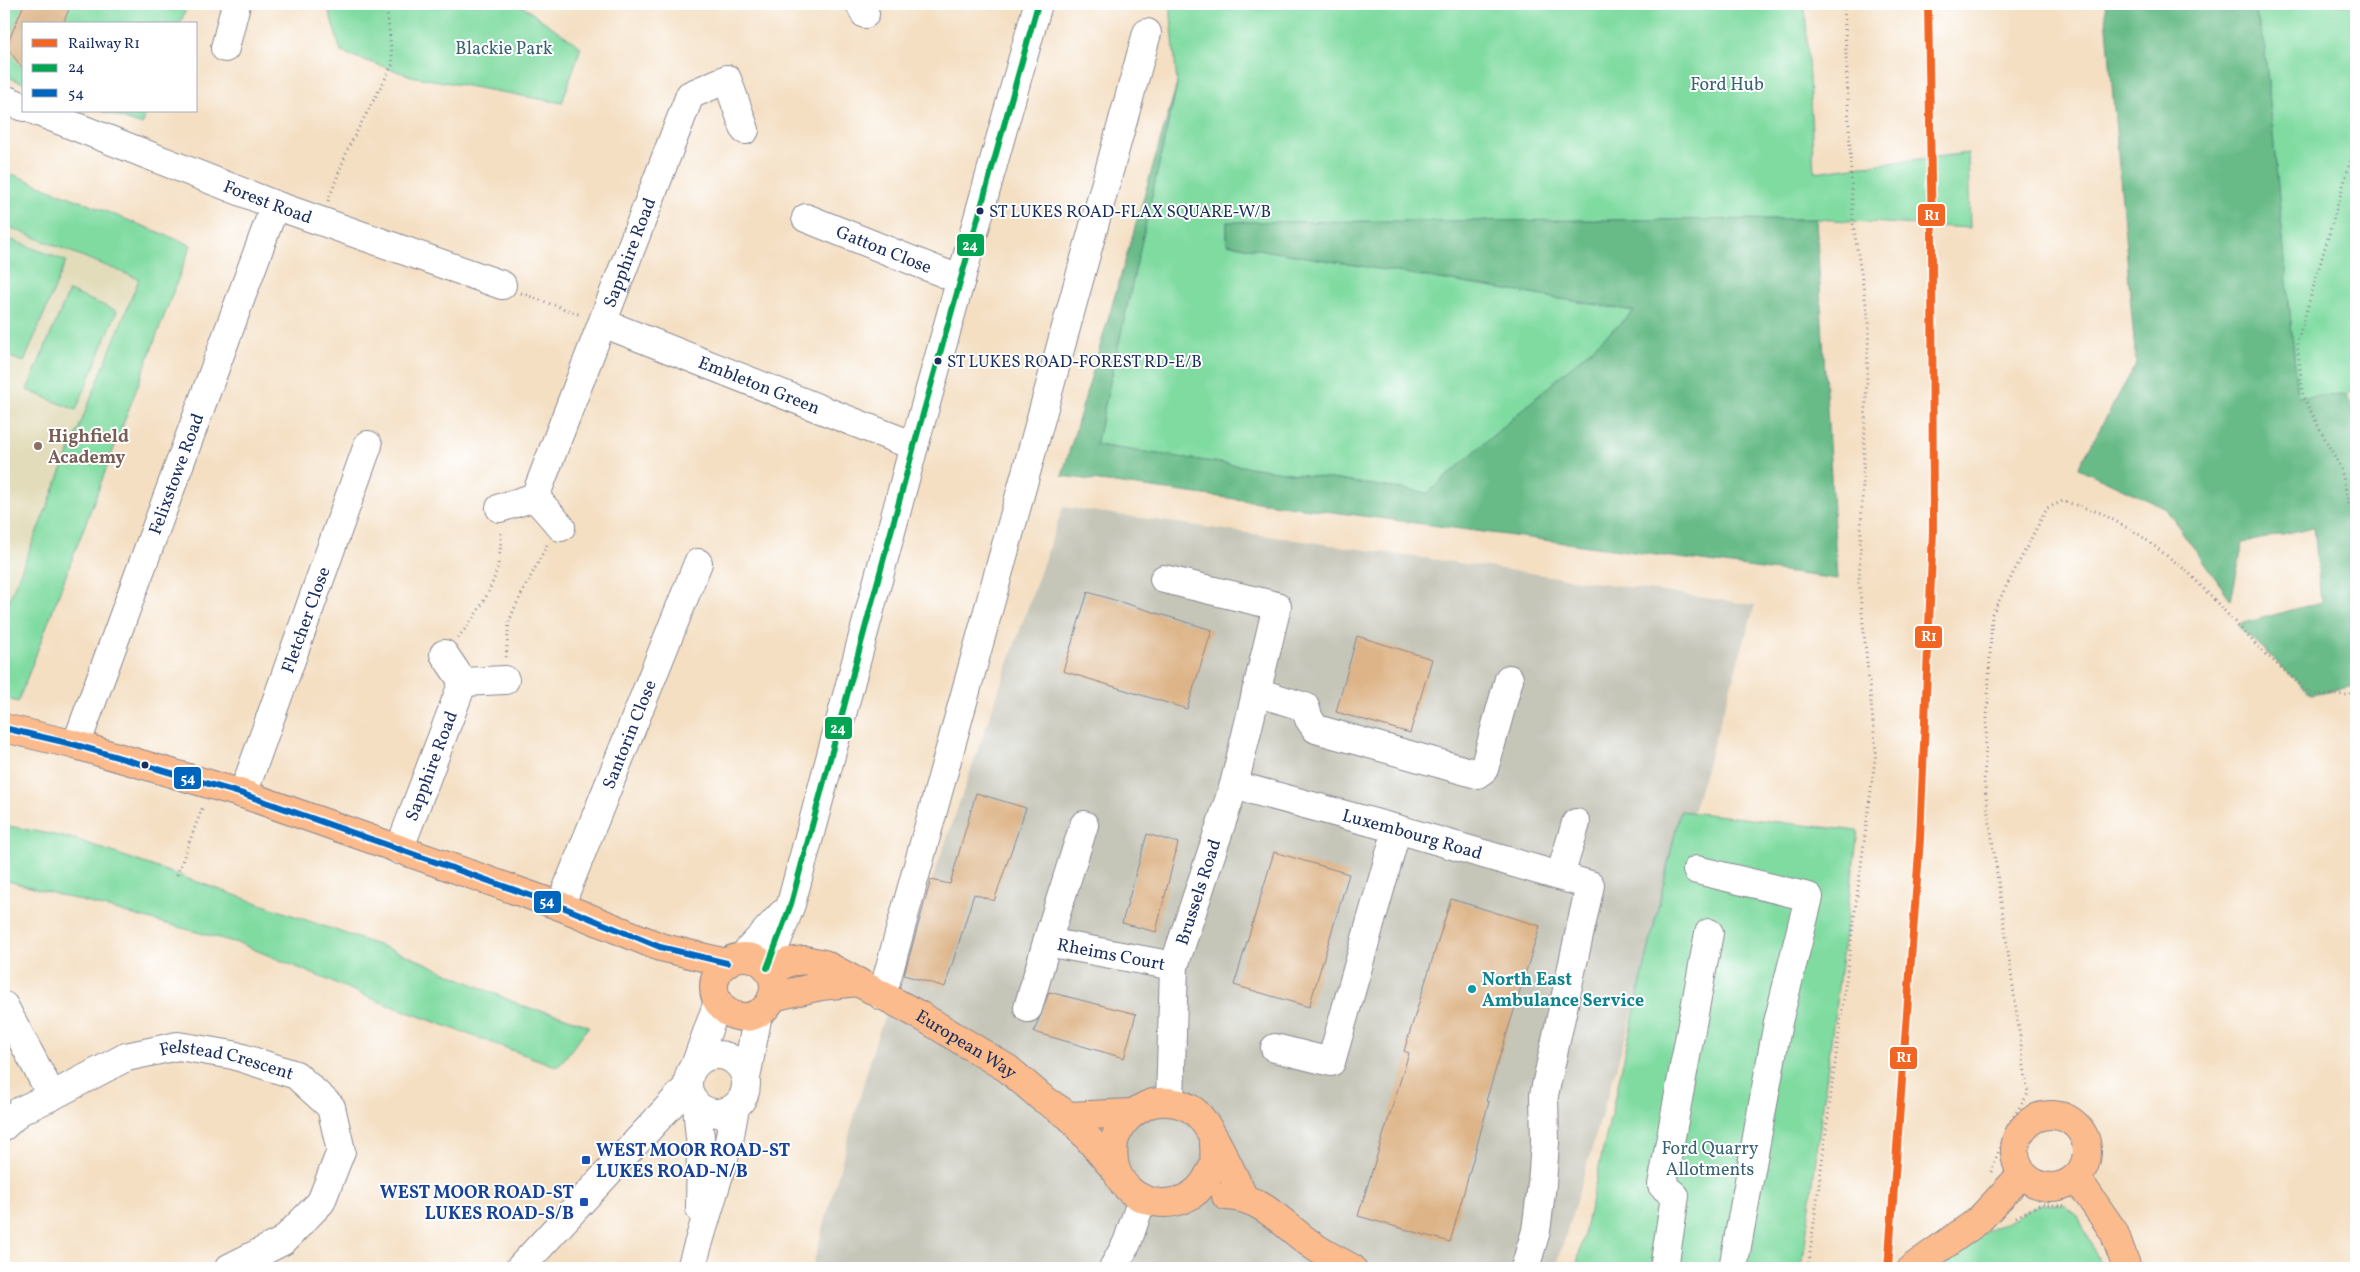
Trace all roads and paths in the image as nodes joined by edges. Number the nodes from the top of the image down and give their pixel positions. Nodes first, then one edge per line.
1 (236, 4) edge
2 (386, 4) edge
3 (459, 4) edge
4 (466, 4) edge
5 (1038, 4) edge
6 (1844, 4) edge
7 (1147, 33) dead end
8 (225, 48) dead end
9 (4, 99) edge
10 (22, 106) edge
11 (39, 112) edge
12 (745, 130) dead end
13 (2356, 142) edge
14 (275, 205) junction
15 (806, 218) dead end
16 (320, 220) junction
17 (961, 280) junction
18 (502, 286) joint
19 (603, 323) junction
20 (368, 445) dead end
21 (914, 446) junction
22 (535, 497) junction
23 (500, 508) joint
24 (561, 527) joint
25 (2356, 535) edge
26 (698, 562) dead end
27 (1164, 579) dead end
28 (444, 654) joint
29 (1509, 679) dead end
30 (504, 680) joint
31 (464, 682) junction
32 (2356, 691) edge
33 (1253, 704) junction
34 (4, 728) edge
35 (76, 745) junction
36 (211, 785) junction
37 (1234, 785) junction
38 (243, 794) junction
39 (1576, 823) dead end
40 (1084, 824) dead end
41 (1397, 829) junction
42 (399, 850) junction
43 (1697, 870) dead end
44 (177, 875) dead end
45 (1560, 876) junction
46 (560, 906) junction
47 (1709, 933) dead end
48 (1047, 942) junction
49 (660, 947) junction
50 (1174, 966) junction
51 (756, 979) junction
52 (882, 996) junction
53 (716, 999) junction
54 (4, 1006) edge
55 (1028, 1008) dead end
56 (1275, 1048) dead end
57 (746, 1078) junction
58 (694, 1085) junction
59 (52, 1096) junction
60 (1170, 1102) junction
61 (735, 1107) junction
62 (1131, 1113) junction
63 (1069, 1116) junction
64 (4, 1126) edge
65 (1214, 1141) junction
66 (1116, 1171) junction
67 (1989, 1174) dead end
68 (2022, 1174) junction
69 (2076, 1177) junction
70 (1194, 1193) junction
71 (1243, 1196) junction
72 (1142, 1200) junction
73 (2071, 1210) dead end
74 (2008, 1221) dead end
75 (693, 1263) edge
76 (1902, 1265) edge
77 (229, 1268) edge
78 (520, 1268) edge
79 (1112, 1268) edge
80 (1352, 1268) edge
81 (1525, 1268) edge
82 (1664, 1268) edge
83 (1734, 1268) edge
84 (1808, 1268) edge
85 (1884, 1268) edge
86 (2127, 1268) edge

1 - 8 street
2 - 16 path
3 - 4 path
5 - 17 street
6 - 84 path
7 - 52 street
9 - 10 street
11 - 14 street, Forest Road
12 - 19 street, Sapphire Road
13 - 25 path
14 - 16 street, Forest Road
14 - 35 street, Felixstowe Road
15 - 17 street, Gatton Close
16 - 18 street, Forest Road
17 - 21 street
18 - 19 path
19 - 21 street, Embleton Green
19 - 22 street, Sapphire Road
20 - 38 street, Fletcher Close
21 - 51 street
22 - 23 street
22 - 24 street
23 - 28 path
24 - 30 path
26 - 46 street, Santorin Close
27 - 33 street, Brussels Road
28 - 31 street
29 - 33 street
30 - 31 street
31 - 42 street, Sapphire Road
32 - 67 path
33 - 37 street, Brussels Road
34 - 35 main road
35 - 36 main road
36 - 38 main road
36 - 44 path
37 - 41 street, Luxembourg Road
37 - 50 street, Brussels Road
38 - 42 main road
39 - 45 street
40 - 48 street, Rheims Court
41 - 45 street, Luxembourg Road
41 - 56 street
42 - 46 main road
43 - 83 street
45 - 81 street, Luxembourg Road
46 - 49 main road
47 - 82 street
48 - 50 street, Rheims Court
48 - 55 street, Rheims Court
49 - 51 main road
49 - 53 main road
50 - 60 street, Brussels Road
51 - 52 main road, European Way
51 - 53 main road
51 - 53 main road
51 - 57 street
52 - 63 main road, European Way
53 - 58 street
54 - 59 street
57 - 58 street
57 - 61 street
58 - 61 street
58 - 75 street
58 - 78 street
59 - 64 street, Felstead Crescent
59 - 77 street, Felstead Crescent
60 - 62 main road
60 - 65 main road
61 - 75 street
62 - 63 main road
62 - 66 main road
63 - 66 main road, European Way
65 - 70 main road
65 - 71 main road
66 - 72 main road
68 - 69 main road
68 - 69 main road
68 - 76 main road
69 - 86 main road
70 - 71 main road
70 - 72 main road
71 - 80 main road
72 - 79 street
73 - 74 path
76 - 85 path

